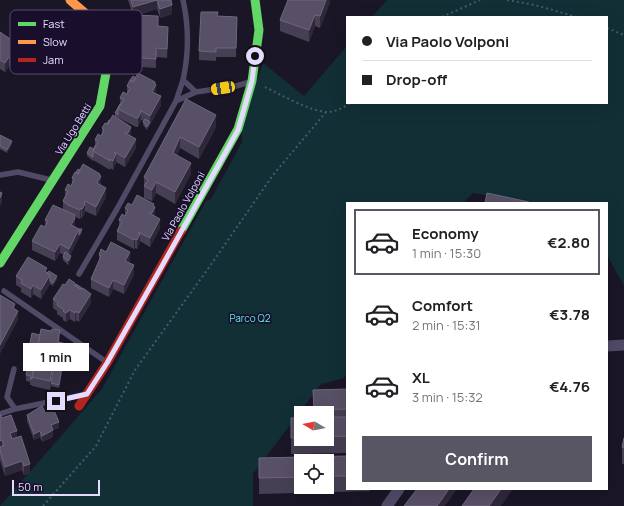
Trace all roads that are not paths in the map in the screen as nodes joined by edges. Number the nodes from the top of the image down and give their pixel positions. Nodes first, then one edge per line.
1 (70, 0) edge
2 (184, 0) edge
3 (255, 0) edge
4 (82, 10) edge
5 (106, 74) edge
6 (183, 80) junction
7 (252, 81) junction
8 (196, 92) junction
9 (176, 101) junction
10 (0, 175) edge
11 (53, 180) junction
12 (0, 263) edge
13 (79, 274) dead end
14 (4, 291) dead end
15 (624, 345) edge
16 (608, 346) edge
17 (107, 363) junction
18 (14, 369) dead end
19 (87, 394) junction
20 (79, 406) dead end
21 (15, 409) junction
22 (0, 414) edge
23 (398, 490) edge
24 (387, 506) edge

1 - 4 street, Via Ugo Betti
2 - 6 lane
3 - 7 street, Via Paolo Volponi
5 - 11 street, Via Ugo Betti
6 - 8 lane
6 - 9 lane
7 - 8 lane
7 - 17 street, Via Paolo Volponi
8 - 9 lane
9 - 13 lane
10 - 11 lane
11 - 12 street, Via Ugo Betti
14 - 17 lane
15 - 16 street
17 - 19 street, Via Paolo Volponi
18 - 21 lane
19 - 20 street, Via Paolo Volponi
19 - 21 lane
21 - 22 lane
23 - 24 street

